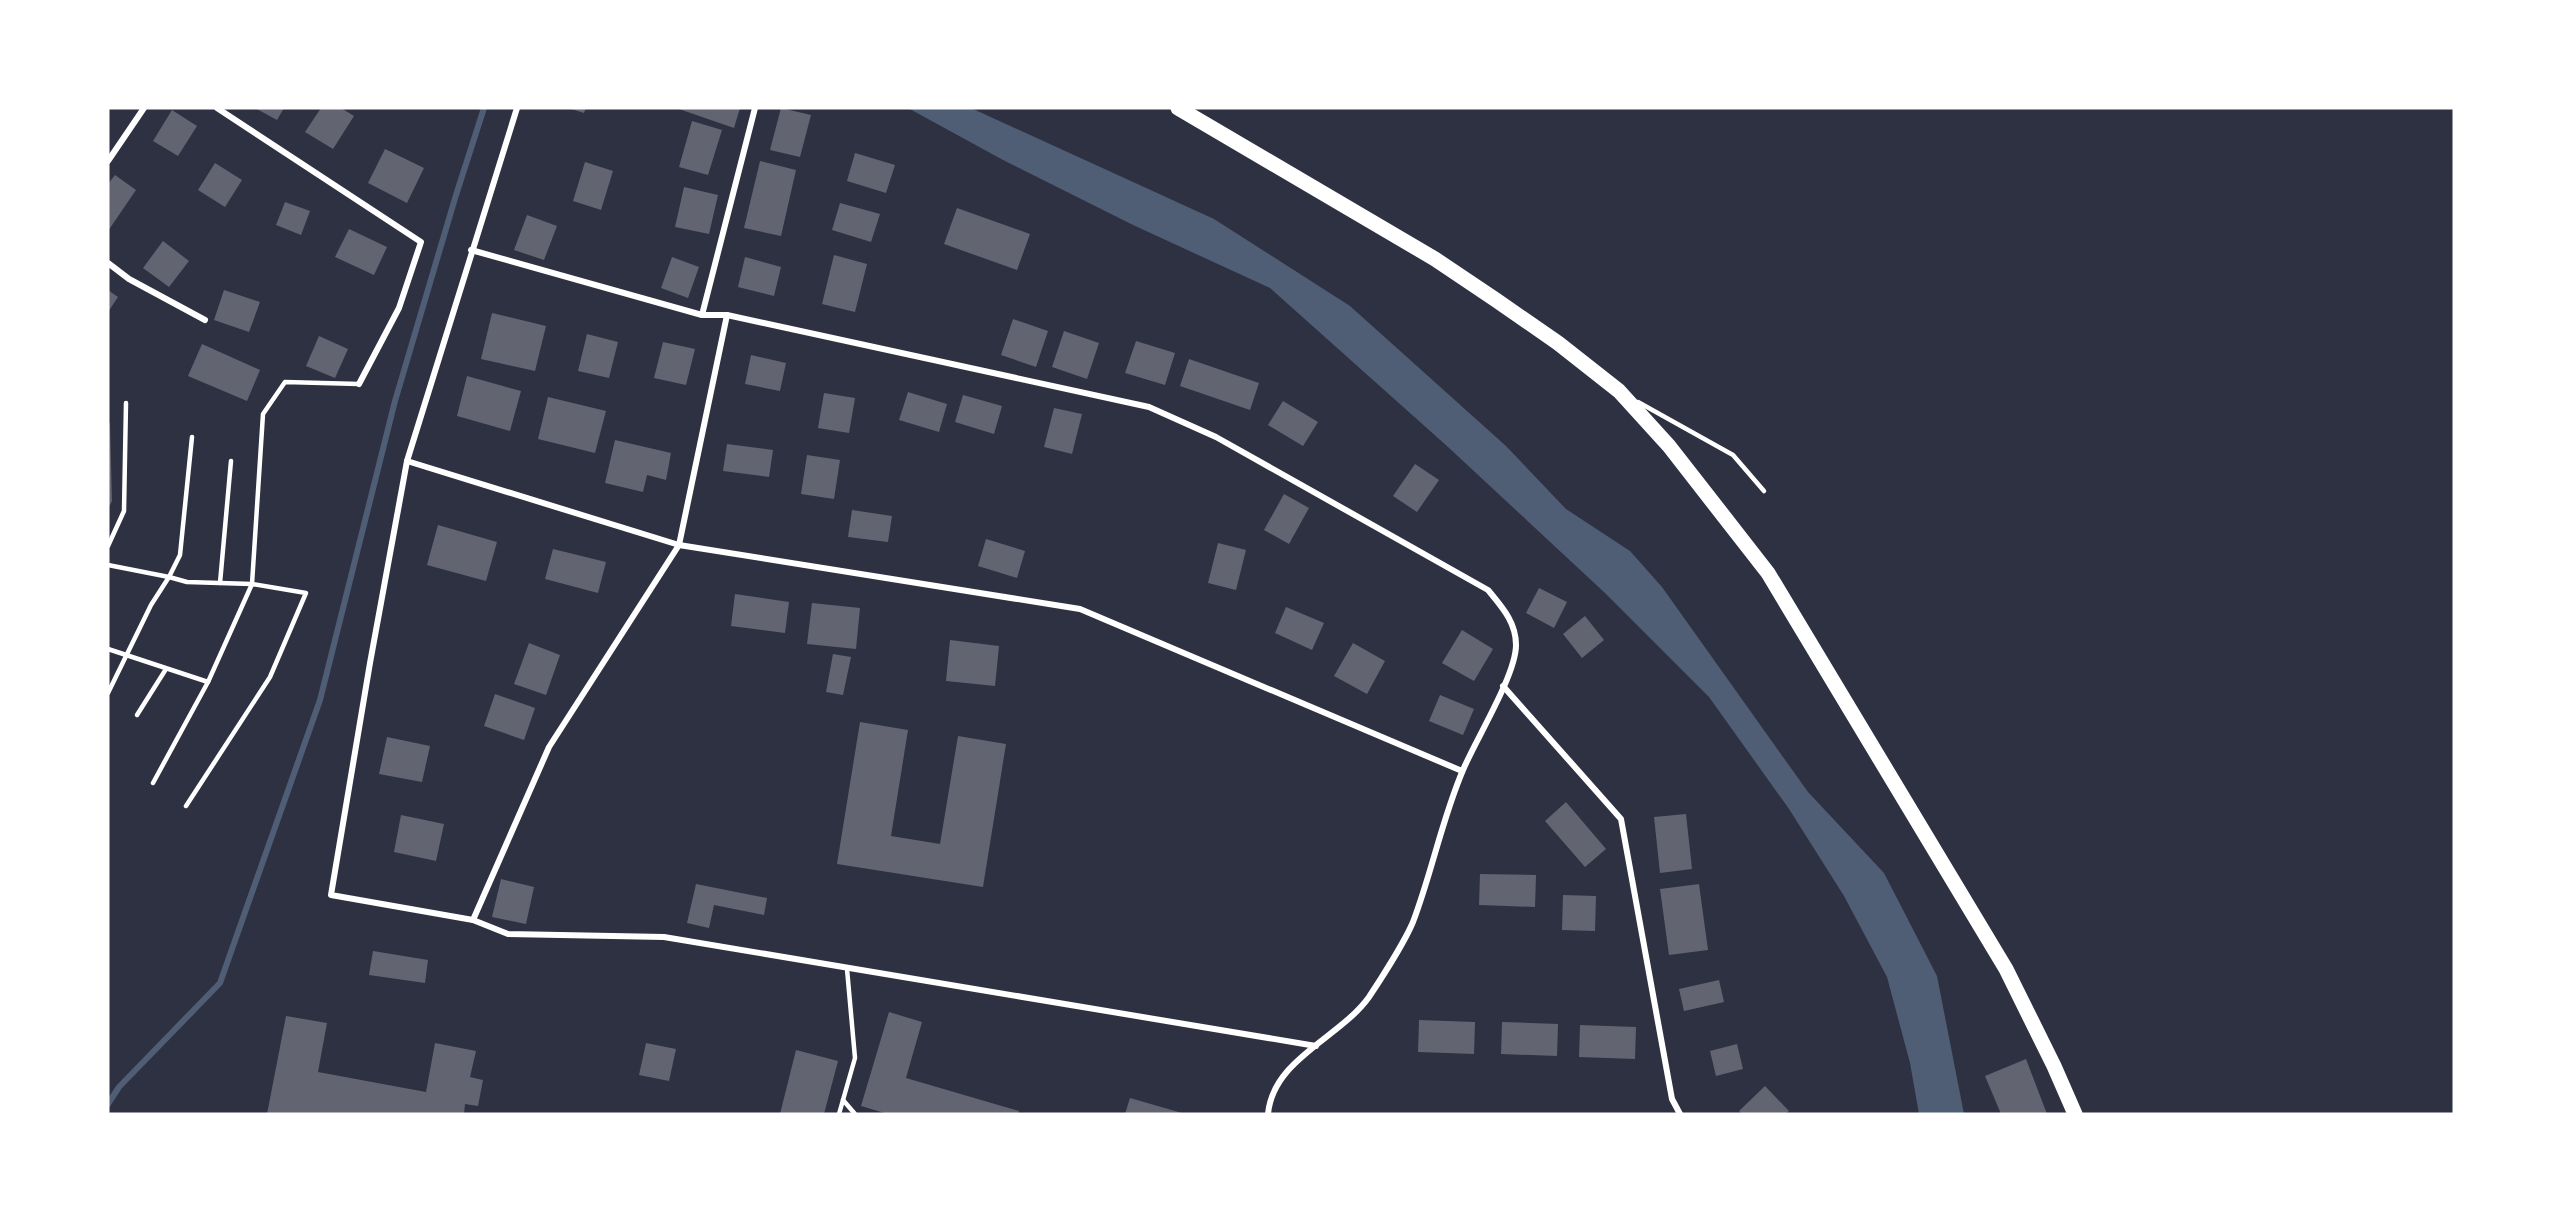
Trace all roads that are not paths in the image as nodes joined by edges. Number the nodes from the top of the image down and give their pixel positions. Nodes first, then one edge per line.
1 (144, 108) edge
2 (217, 108) edge
3 (517, 108) edge
4 (755, 108) edge
5 (1178, 108) edge
6 (108, 161) edge
7 (471, 250) junction
8 (108, 263) edge
9 (702, 315) junction
10 (727, 315) junction
11 (205, 320) dead end
12 (359, 384) joint
13 (1619, 392) junction
14 (126, 403) dead end
15 (192, 437) dead end
16 (231, 461) dead end
17 (407, 461) junction
18 (1764, 491) dead end
19 (679, 545) junction
20 (108, 546) edge
21 (108, 565) edge
22 (169, 577) junction
23 (220, 583) junction
24 (252, 584) junction
25 (108, 649) edge
26 (127, 656) junction
27 (166, 669) junction
28 (208, 682) junction
29 (1503, 686) junction
30 (108, 693) edge
31 (137, 715) dead end
32 (1462, 771) junction
33 (153, 783) dead end
34 (186, 806) dead end
35 (473, 920) junction
36 (847, 969) junction
37 (1316, 1046) junction
38 (843, 1100) junction
39 (839, 1114) edge
40 (855, 1114) edge
41 (1268, 1114) edge
42 (1680, 1114) edge
43 (2074, 1114) edge

1 - 6 street
2 - 12 street
3 - 7 street
4 - 9 street
5 - 13 main road
7 - 9 street
7 - 17 street
8 - 11 street
9 - 10 street
10 - 19 street
10 - 29 street
12 - 24 lane
13 - 18 lane
13 - 43 main road
14 - 20 lane
15 - 22 lane
16 - 23 lane
17 - 19 street
17 - 35 street
19 - 32 street
19 - 35 street
21 - 22 lane
22 - 23 lane
22 - 26 lane
23 - 24 lane
24 - 28 lane
24 - 34 lane
25 - 26 lane
26 - 27 lane
26 - 30 lane
27 - 28 lane
27 - 31 lane
28 - 33 lane
29 - 32 street
29 - 42 street
32 - 37 street
35 - 36 street
36 - 37 street
36 - 38 lane
37 - 41 street
38 - 39 lane
38 - 40 lane

